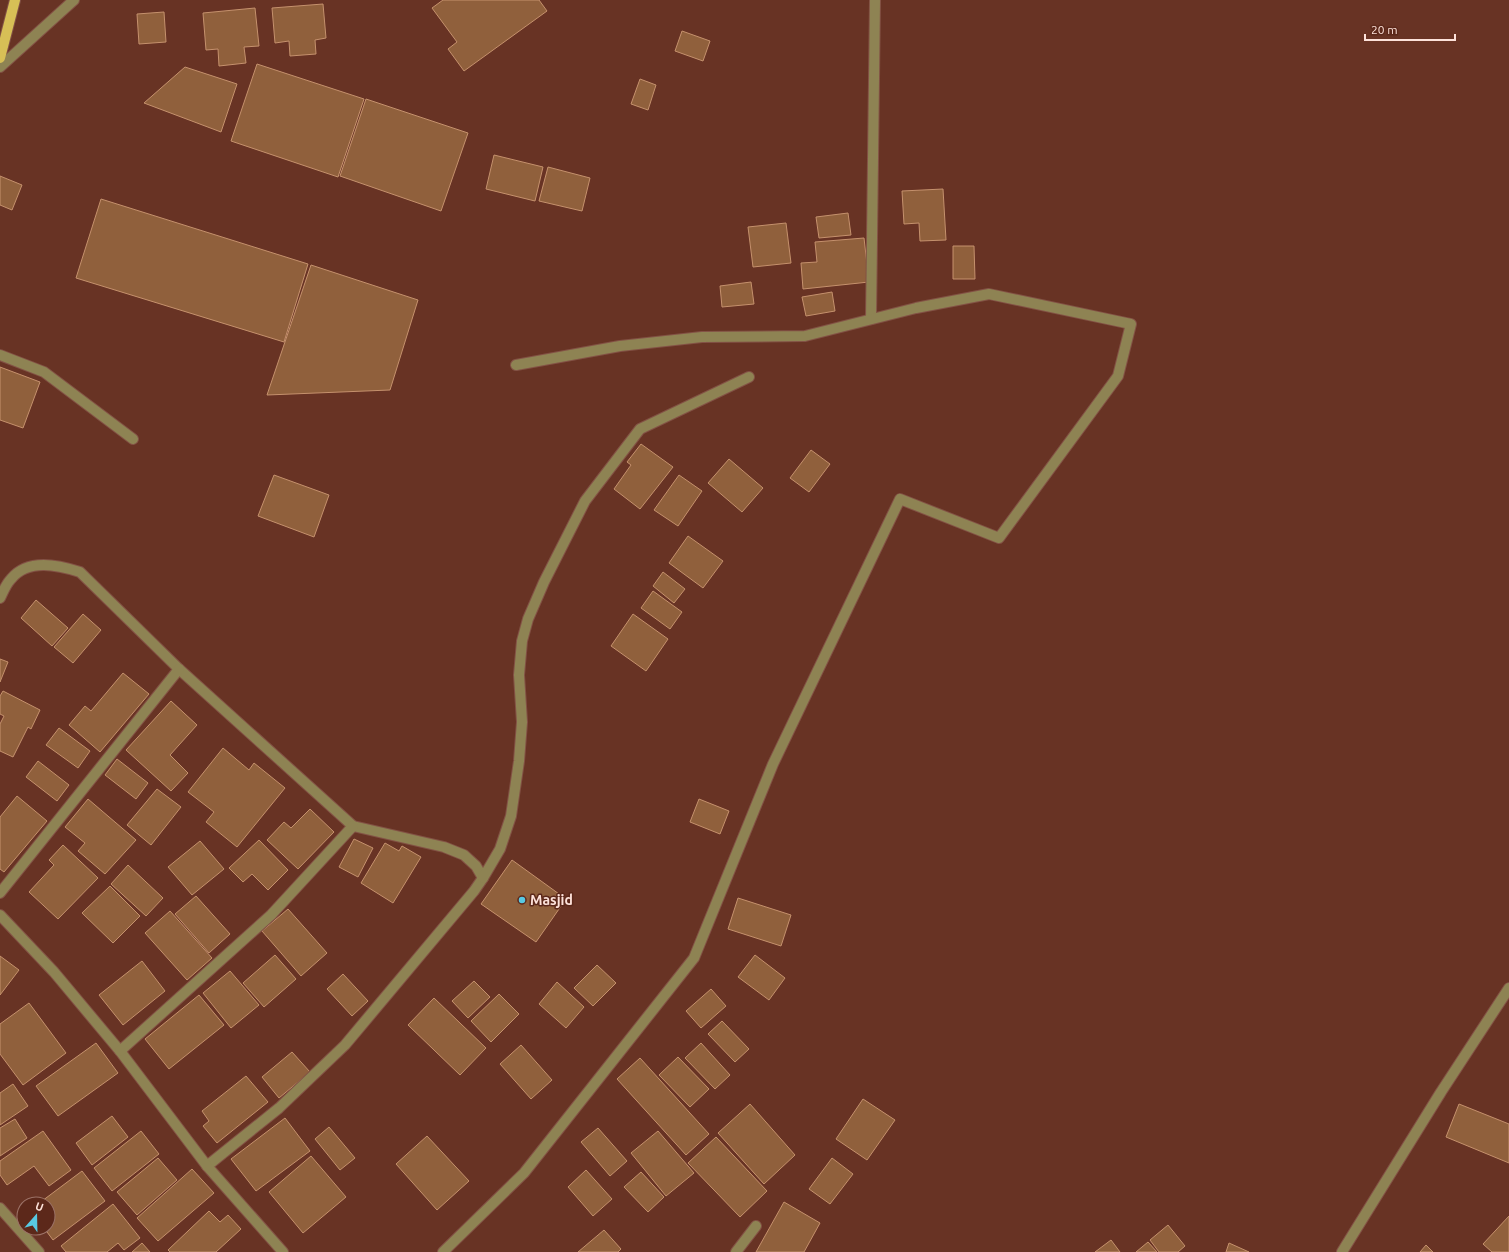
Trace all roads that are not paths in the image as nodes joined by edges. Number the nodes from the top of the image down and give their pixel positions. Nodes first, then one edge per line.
1 (15, 0) edge
2 (74, 0) edge
3 (875, 0) edge
4 (0, 58) edge
5 (0, 67) edge
6 (871, 319) junction
7 (0, 355) edge
8 (516, 364) dead end
9 (749, 377) dead end
10 (133, 439) dead end
11 (0, 598) edge
12 (179, 669) junction
13 (353, 826) junction
14 (483, 878) junction
15 (0, 893) edge
16 (0, 915) edge
17 (1509, 988) edge
18 (120, 1051) junction
19 (206, 1166) junction
20 (0, 1208) edge
21 (756, 1226) dead end
22 (39, 1252) edge
23 (284, 1252) edge
24 (443, 1252) edge
25 (736, 1252) edge
26 (1342, 1252) edge

1 - 4 main road
2 - 5 street
3 - 6 street
6 - 8 street
6 - 24 street
7 - 10 street
9 - 14 street
11 - 12 street
12 - 13 street
12 - 15 street
13 - 14 street
13 - 18 street
14 - 19 street
16 - 18 street
17 - 26 street
18 - 19 street
19 - 23 street
20 - 22 street
21 - 25 street

